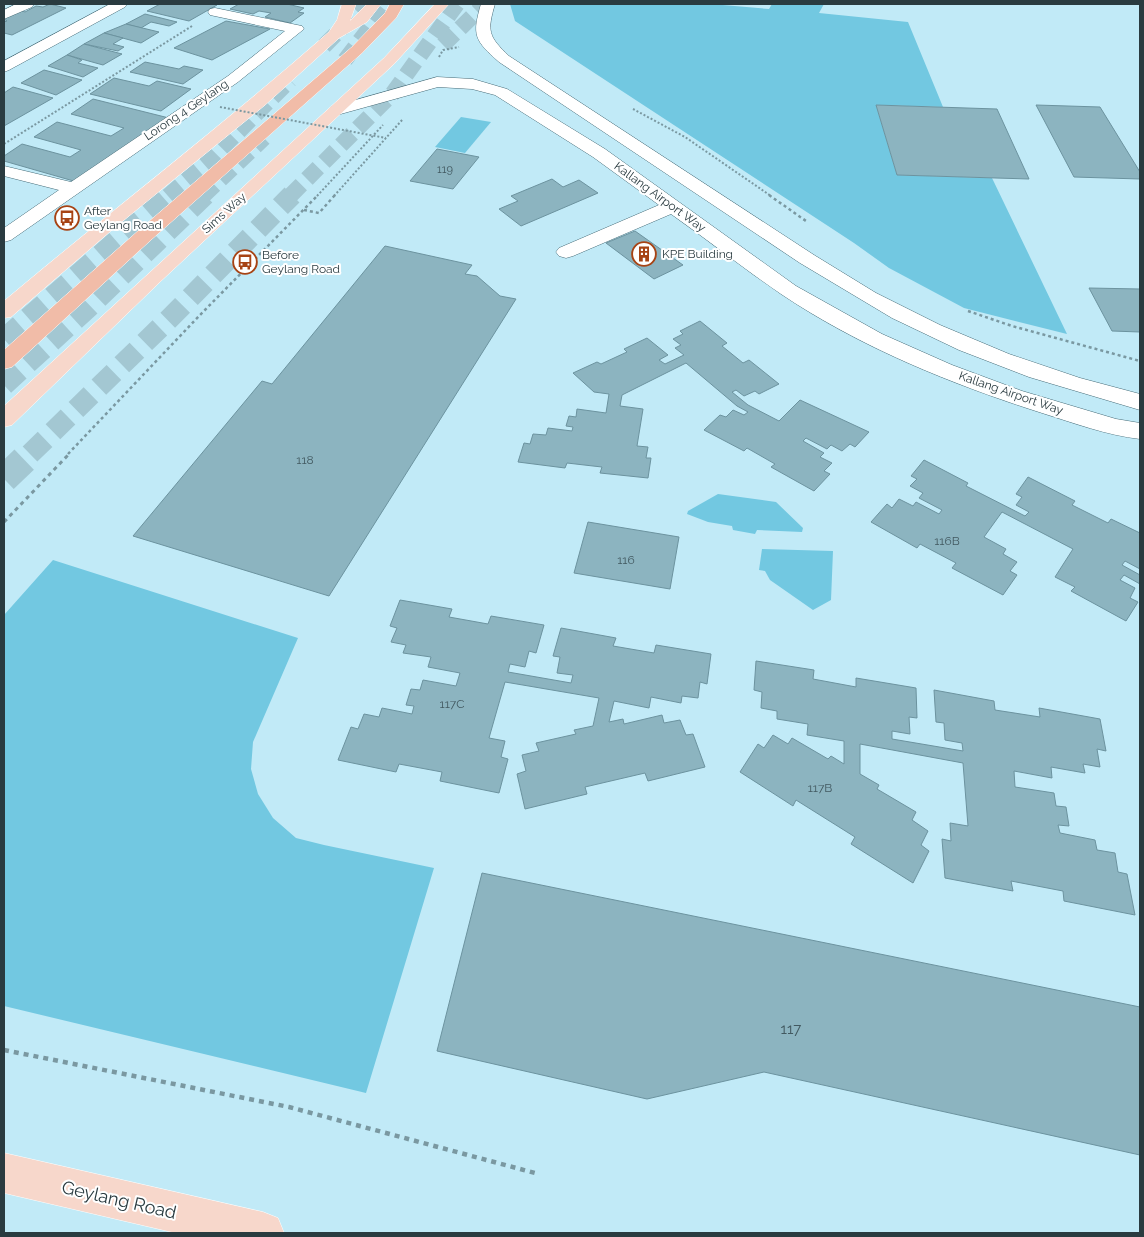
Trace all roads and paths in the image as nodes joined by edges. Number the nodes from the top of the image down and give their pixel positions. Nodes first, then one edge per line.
1 (27, 4) edge
2 (120, 4) edge
3 (349, 4) edge
4 (374, 4) edge
5 (397, 4) edge
6 (442, 4) edge
7 (488, 4) edge
8 (214, 12) joint
9 (4, 16) edge
10 (334, 35) junction
11 (4, 67) edge
12 (628, 106) dead end
13 (220, 107) dead end
14 (337, 110) junction
15 (384, 123) dead end
16 (4, 144) edge
17 (4, 171) edge
18 (73, 188) junction
19 (673, 206) junction
20 (304, 210) junction
21 (811, 225) dead end
22 (4, 236) edge
23 (566, 252) dead end
24 (960, 308) dead end
25 (4, 312) edge
26 (1140, 361) edge
27 (4, 362) edge
28 (1140, 402) edge
29 (4, 419) edge
30 (1140, 432) edge
31 (4, 522) edge
32 (4, 1050) edge
33 (4, 1173) edge
34 (535, 1173) dead end
35 (263, 1233) edge

1 - 9 street
2 - 11 street
3 - 10 main road
4 - 10 main road
5 - 27 highway
6 - 14 main road, Sims Way
7 - 28 street, Kallang Airport Way
8 - 16 path
8 - 18 street, Lorong 4 Geylang
10 - 25 main road
12 - 21 path
13 - 20 path, bridge
14 - 19 street, Kallang Airport Way
14 - 29 main road, Sims Way
15 - 20 path
17 - 18 street
18 - 22 street, Lorong 4 Geylang
19 - 23 street
19 - 30 street, Kallang Airport Way
20 - 31 path
24 - 26 path
32 - 34 path
33 - 35 main road, Geylang Road

